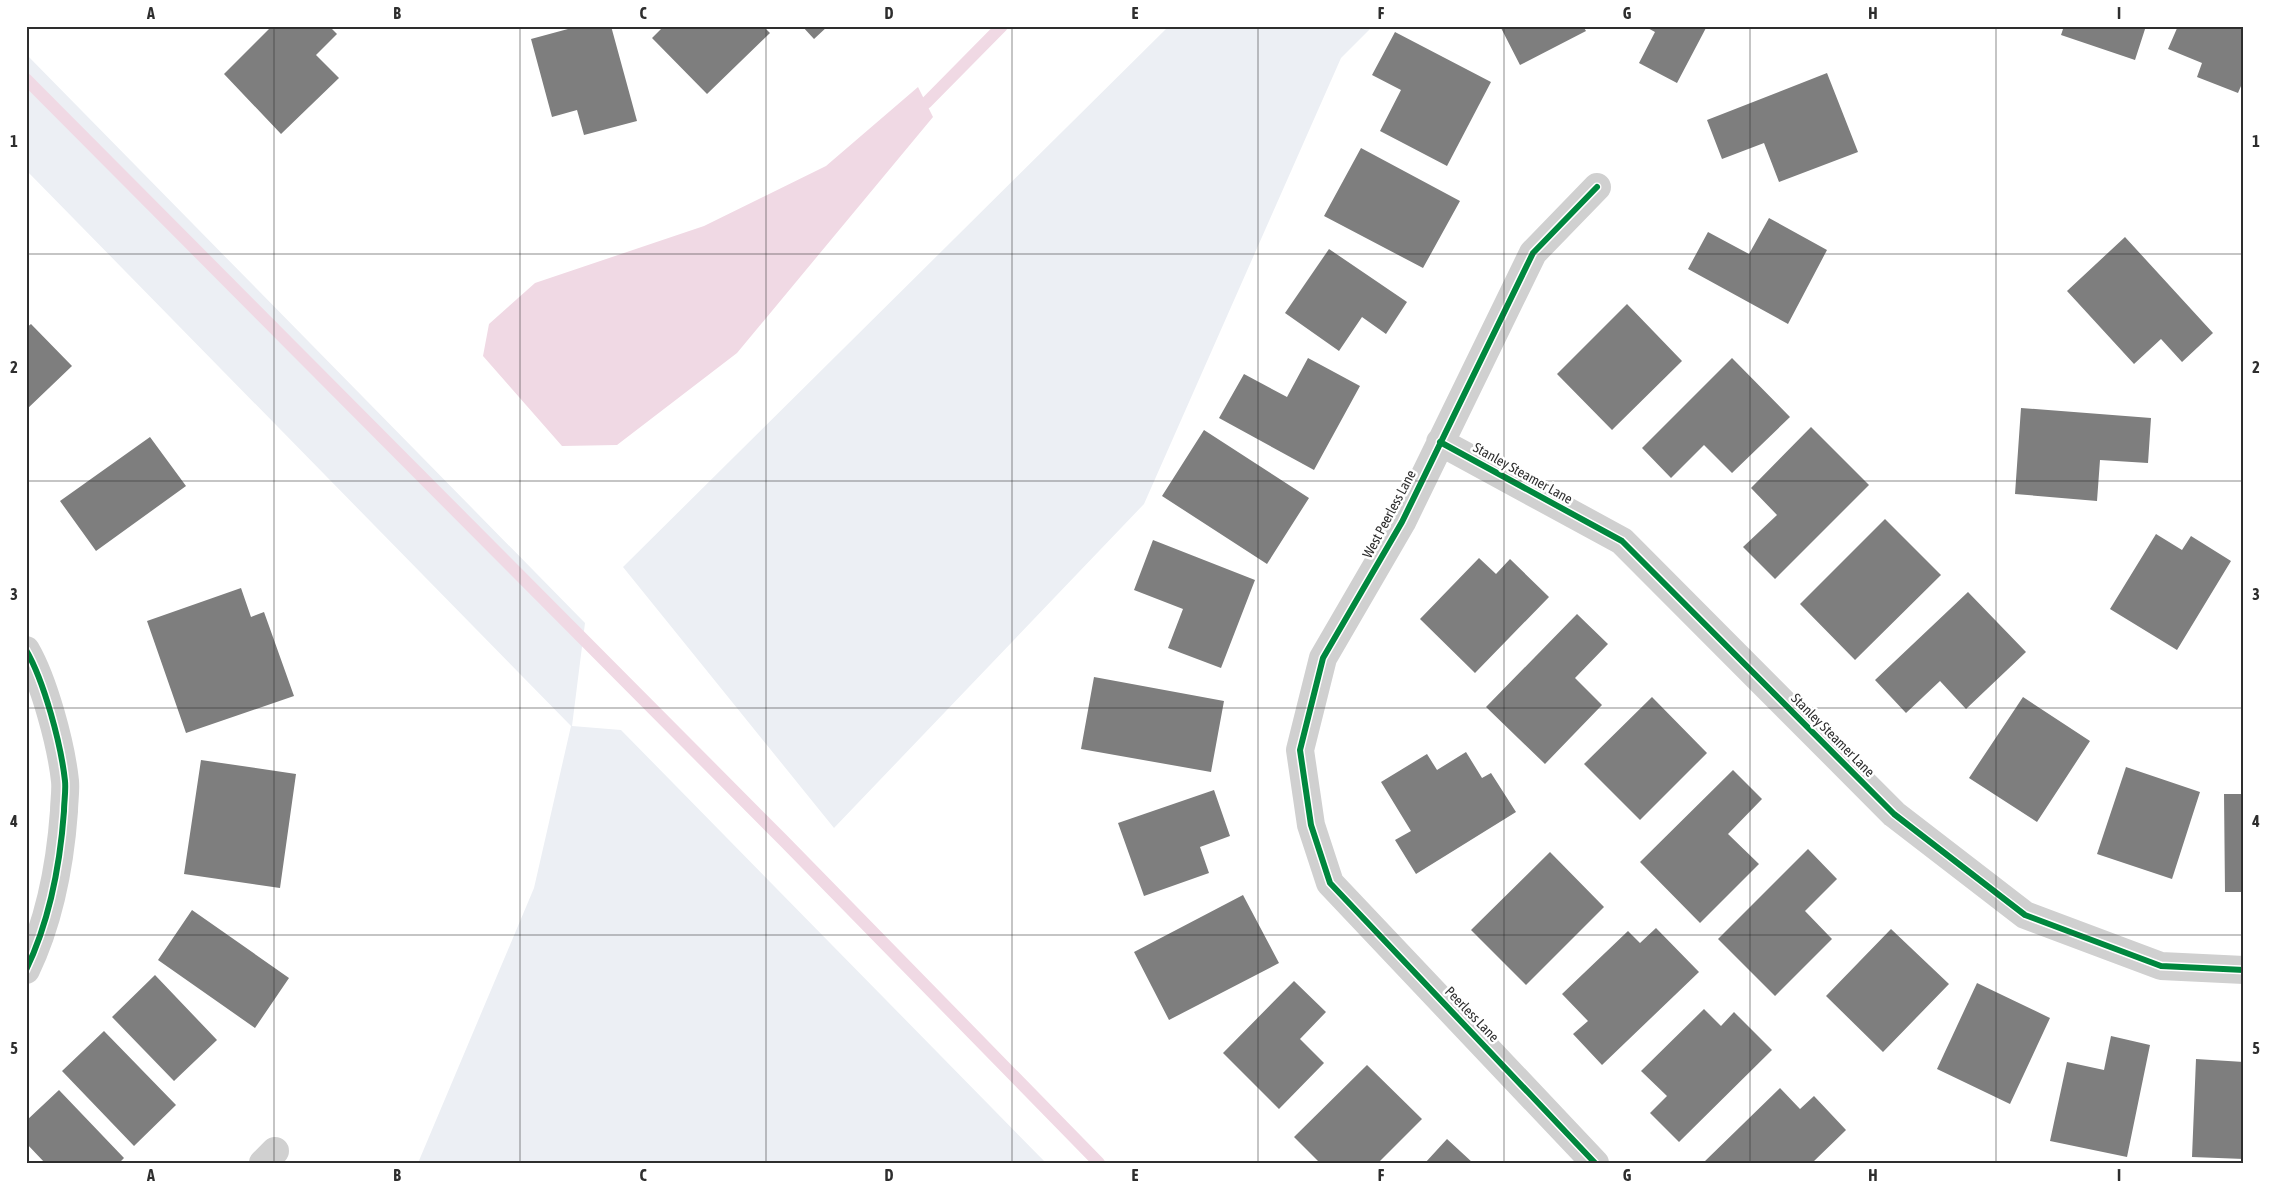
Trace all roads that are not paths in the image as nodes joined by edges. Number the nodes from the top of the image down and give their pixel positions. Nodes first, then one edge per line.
1 (1597, 187) dead end
2 (1440, 442) junction
3 (26, 650) edge
4 (1330, 883) joint
5 (26, 970) edge
6 (2244, 970) edge
7 (1595, 1163) edge

1 - 2 street, West Peerless Lane
2 - 4 street, West Peerless Lane
2 - 6 street, Stanley Steamer Lane
3 - 5 street
4 - 7 street, Peerless Lane

